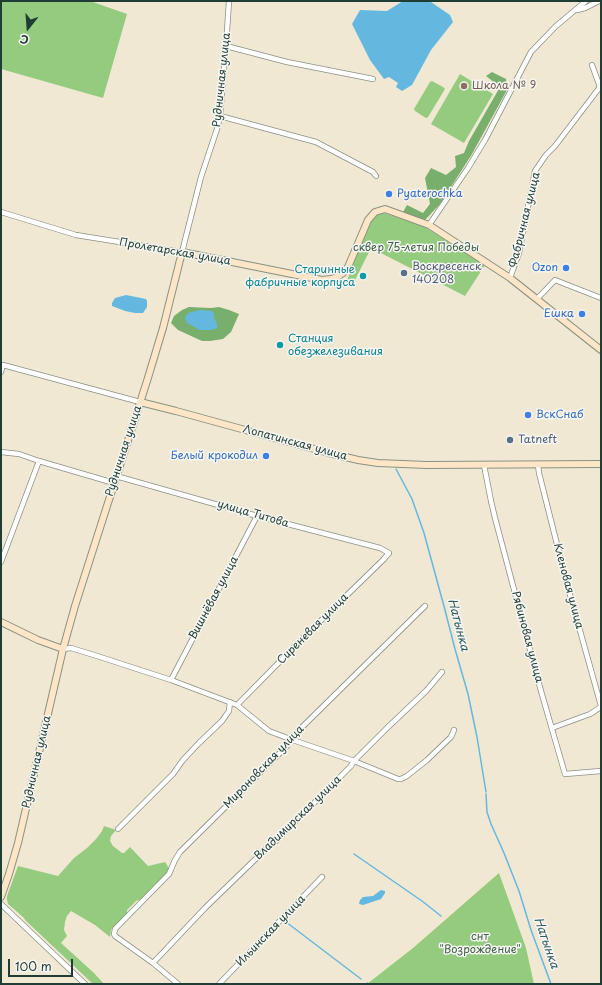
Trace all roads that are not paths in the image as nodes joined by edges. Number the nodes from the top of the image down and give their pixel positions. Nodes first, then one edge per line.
1 (229, 1) edge
2 (586, 1) edge
3 (599, 1) edge
4 (575, 10) junction
5 (226, 46) junction
6 (592, 65) dead end
7 (373, 79) dead end
8 (220, 116) junction
9 (376, 176) dead end
10 (1, 212) edge
11 (429, 225) junction
12 (182, 252) junction
13 (510, 278) junction
14 (601, 298) edge
15 (537, 299) junction
16 (601, 350) edge
17 (1, 372) edge
18 (140, 402) junction
19 (1, 452) edge
20 (40, 461) junction
21 (601, 464) edge
22 (484, 465) junction
23 (538, 465) junction
24 (116, 476) junction
25 (114, 483) junction
26 (257, 516) junction
27 (389, 553) joint
28 (1, 562) edge
29 (425, 606) dead end
30 (1, 622) edge
31 (63, 649) junction
32 (442, 672) dead end
33 (171, 680) junction
34 (230, 702) junction
35 (237, 704) junction
36 (601, 707) edge
37 (552, 728) junction
38 (454, 730) dead end
39 (290, 739) junction
40 (354, 761) junction
41 (601, 771) edge
42 (118, 829) dead end
43 (322, 878) dead end
44 (1, 897) edge
45 (1, 904) edge
46 (153, 963) junction
47 (85, 984) edge
48 (178, 984) edge
49 (219, 984) edge

1 - 5 street, Рудничная улица
2 - 4 street
3 - 4 street
4 - 11 street
5 - 7 street
5 - 8 street, Рудничная улица
6 - 13 street, Фабричная улица
8 - 9 street
8 - 12 street, Рудничная улица
10 - 12 street, Пролетарская улица
11 - 12 street, Пролетарская улица
11 - 13 street, Пролетарская улица
12 - 18 street, Рудничная улица
13 - 15 street, Пролетарская улица
14 - 15 street
15 - 16 street, Пролетарская улица
17 - 18 street, Лопатинская улица
18 - 22 street, Лопатинская улица
18 - 24 street, Рудничная улица
19 - 20 street
20 - 25 street
20 - 28 street
21 - 23 street, Лопатинская улица
22 - 23 street, Лопатинская улица
22 - 37 street, Рябиновая улица
23 - 36 street, Кленовая улица
24 - 25 street, Рудничная улица
24 - 26 street, улица Титова
25 - 31 street, Рудничная улица
26 - 27 street, улица Титова
26 - 33 street, Вишнёвая улица
27 - 35 street, Сиреневая улица
29 - 39 street, Мироновская улица
30 - 31 street
31 - 33 street
31 - 44 street, Рудничная улица
32 - 40 street, Владимирская улица
33 - 34 street
34 - 35 street
34 - 42 street
35 - 39 street
36 - 37 street
37 - 41 street, Рябиновая улица
38 - 40 street
39 - 40 street
39 - 46 street, Мироновская улица
40 - 46 street, Владимирская улица
43 - 49 street, Ильинская улица
45 - 47 street
46 - 48 street

